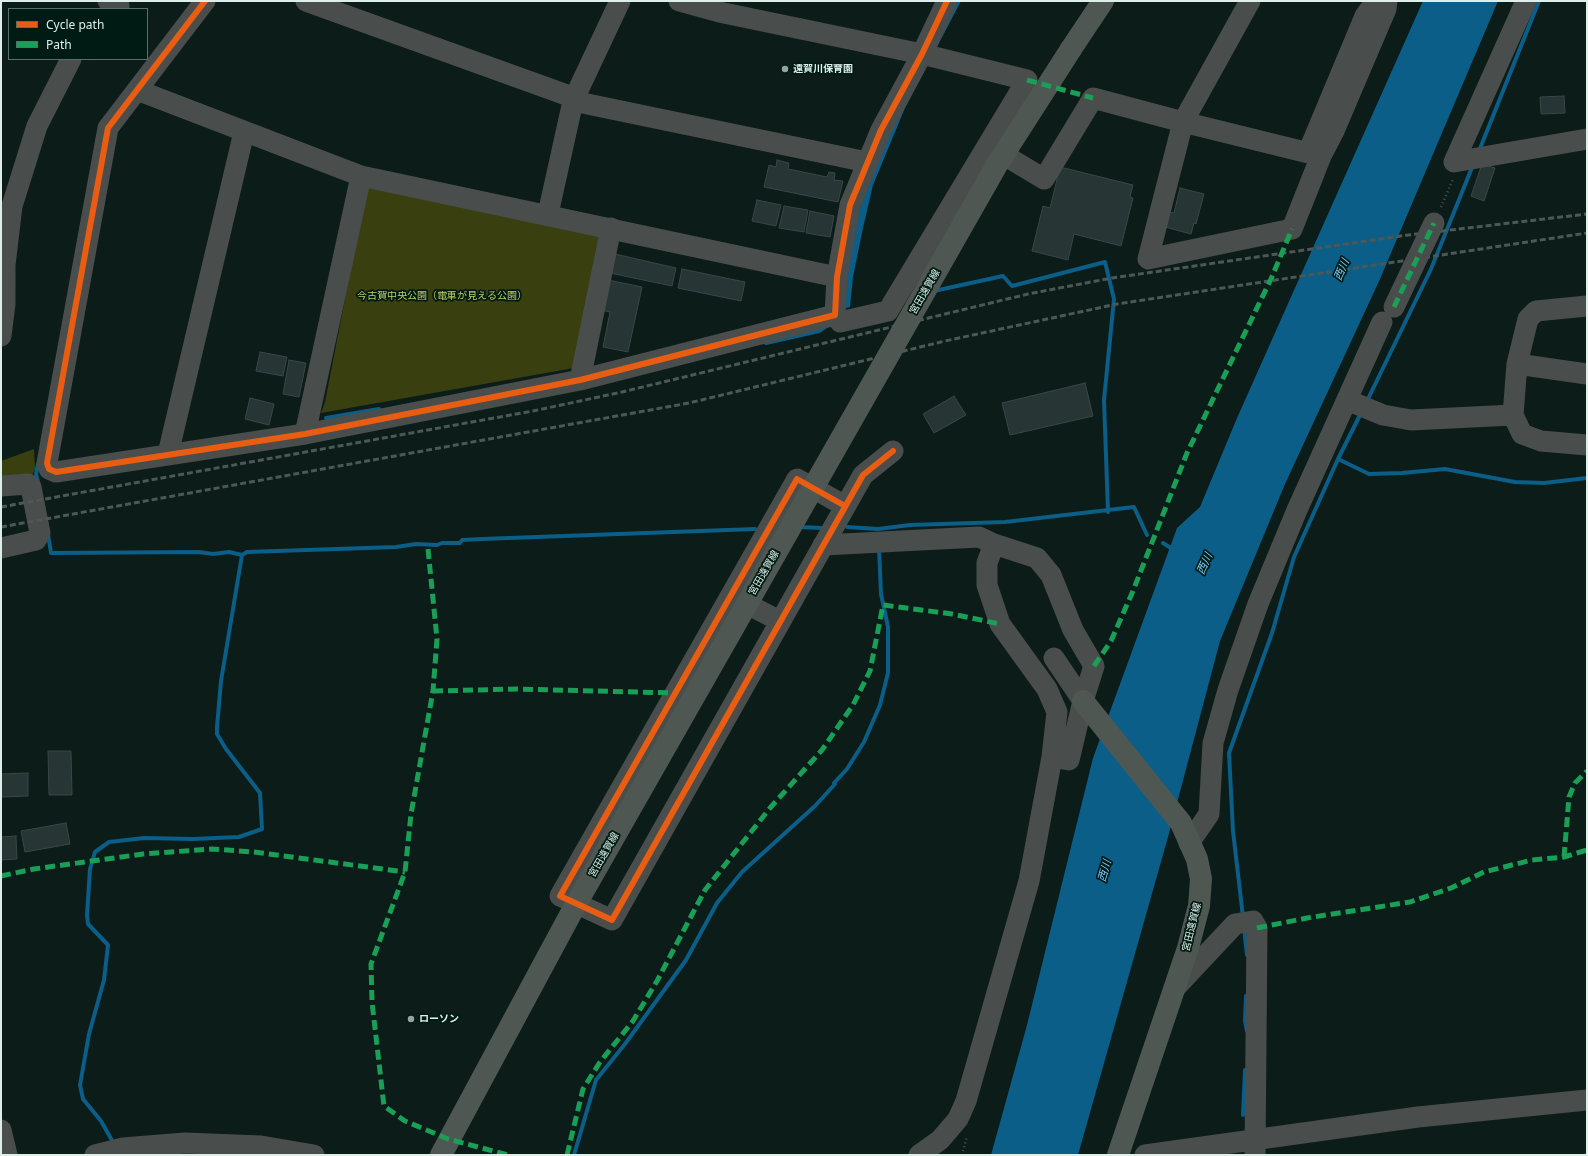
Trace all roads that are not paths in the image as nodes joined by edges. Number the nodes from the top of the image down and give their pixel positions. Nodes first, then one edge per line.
1 (205, 1) edge
2 (306, 1) edge
3 (620, 1) edge
4 (679, 1) edge
5 (947, 1) edge
6 (1103, 1) edge
7 (1250, 1) edge
8 (1376, 1) edge
9 (1387, 1) edge
10 (1526, 1) edge
11 (722, 6) edge
12 (922, 54) junction
13 (70, 60) edge
14 (147, 63) edge
15 (137, 90) junction
16 (574, 99) junction
17 (1183, 122) junction
18 (244, 132) junction
19 (1587, 138) edge
20 (988, 145) junction
21 (1316, 150) junction
22 (867, 162) junction
23 (361, 176) junction
24 (548, 214) junction
25 (1434, 223) road end
26 (611, 228) junction
27 (837, 277) junction
28 (1587, 306) edge
29 (835, 315) junction
30 (1, 336) edge
31 (1517, 364) junction
32 (1587, 374) edge
33 (580, 380) junction
34 (1356, 404) junction
35 (1514, 416) junction
36 (305, 434) junction
37 (1587, 445) edge
38 (893, 451) dead end
39 (168, 454) junction
40 (1, 486) edge
41 (845, 506) junction
42 (994, 544) junction
43 (823, 545) junction
44 (1, 548) edge
45 (730, 595) junction
46 (780, 621) junction
47 (1054, 658) dead end
48 (1083, 701) junction
49 (1052, 757) junction
50 (1189, 843) junction
51 (576, 904) junction
52 (1174, 988) junction
53 (1587, 1100) edge
54 (1, 1130) edge
55 (1255, 1147) edge
56 (7, 1155) edge
57 (96, 1155) edge
58 (314, 1155) edge
59 (441, 1155) edge
60 (919, 1155) edge
61 (1118, 1155) edge
62 (1145, 1155) edge

1 - 14 street
2 - 16 street
3 - 16 street
4 - 11 street
5 - 12 street
6 - 51 main road, 宮田遠賀線, bridge
7 - 17 street
8 - 21 street
9 - 21 street
10 - 19 street
11 - 12 street
12 - 20 street
12 - 22 street
13 - 30 street
14 - 15 street
15 - 18 street
15 - 39 street
16 - 22 street
16 - 24 street
17 - 20 street
17 - 21 street
17 - 21 street
18 - 23 street
18 - 39 street
20 - 29 street
22 - 27 street
23 - 24 street
23 - 36 street
24 - 26 street
25 - 34 street, bridge
26 - 27 street
26 - 33 street
27 - 29 street
28 - 31 street
29 - 33 street
31 - 32 street
31 - 35 street
33 - 36 street
34 - 35 street
34 - 50 street
35 - 37 street
36 - 39 street
38 - 41 street
40 - 44 street
41 - 43 street
41 - 45 street
42 - 43 street
42 - 48 street
42 - 49 street
43 - 46 street
45 - 46 street
45 - 51 street
46 - 51 street
47 - 48 street
48 - 49 street
48 - 50 main road, 宮田遠賀線
49 - 60 street
50 - 52 main road, 宮田遠賀線
51 - 59 main road, 宮田遠賀線
52 - 55 street
52 - 61 main road, 宮田遠賀線
53 - 55 street
54 - 56 street
55 - 62 street
57 - 58 street

